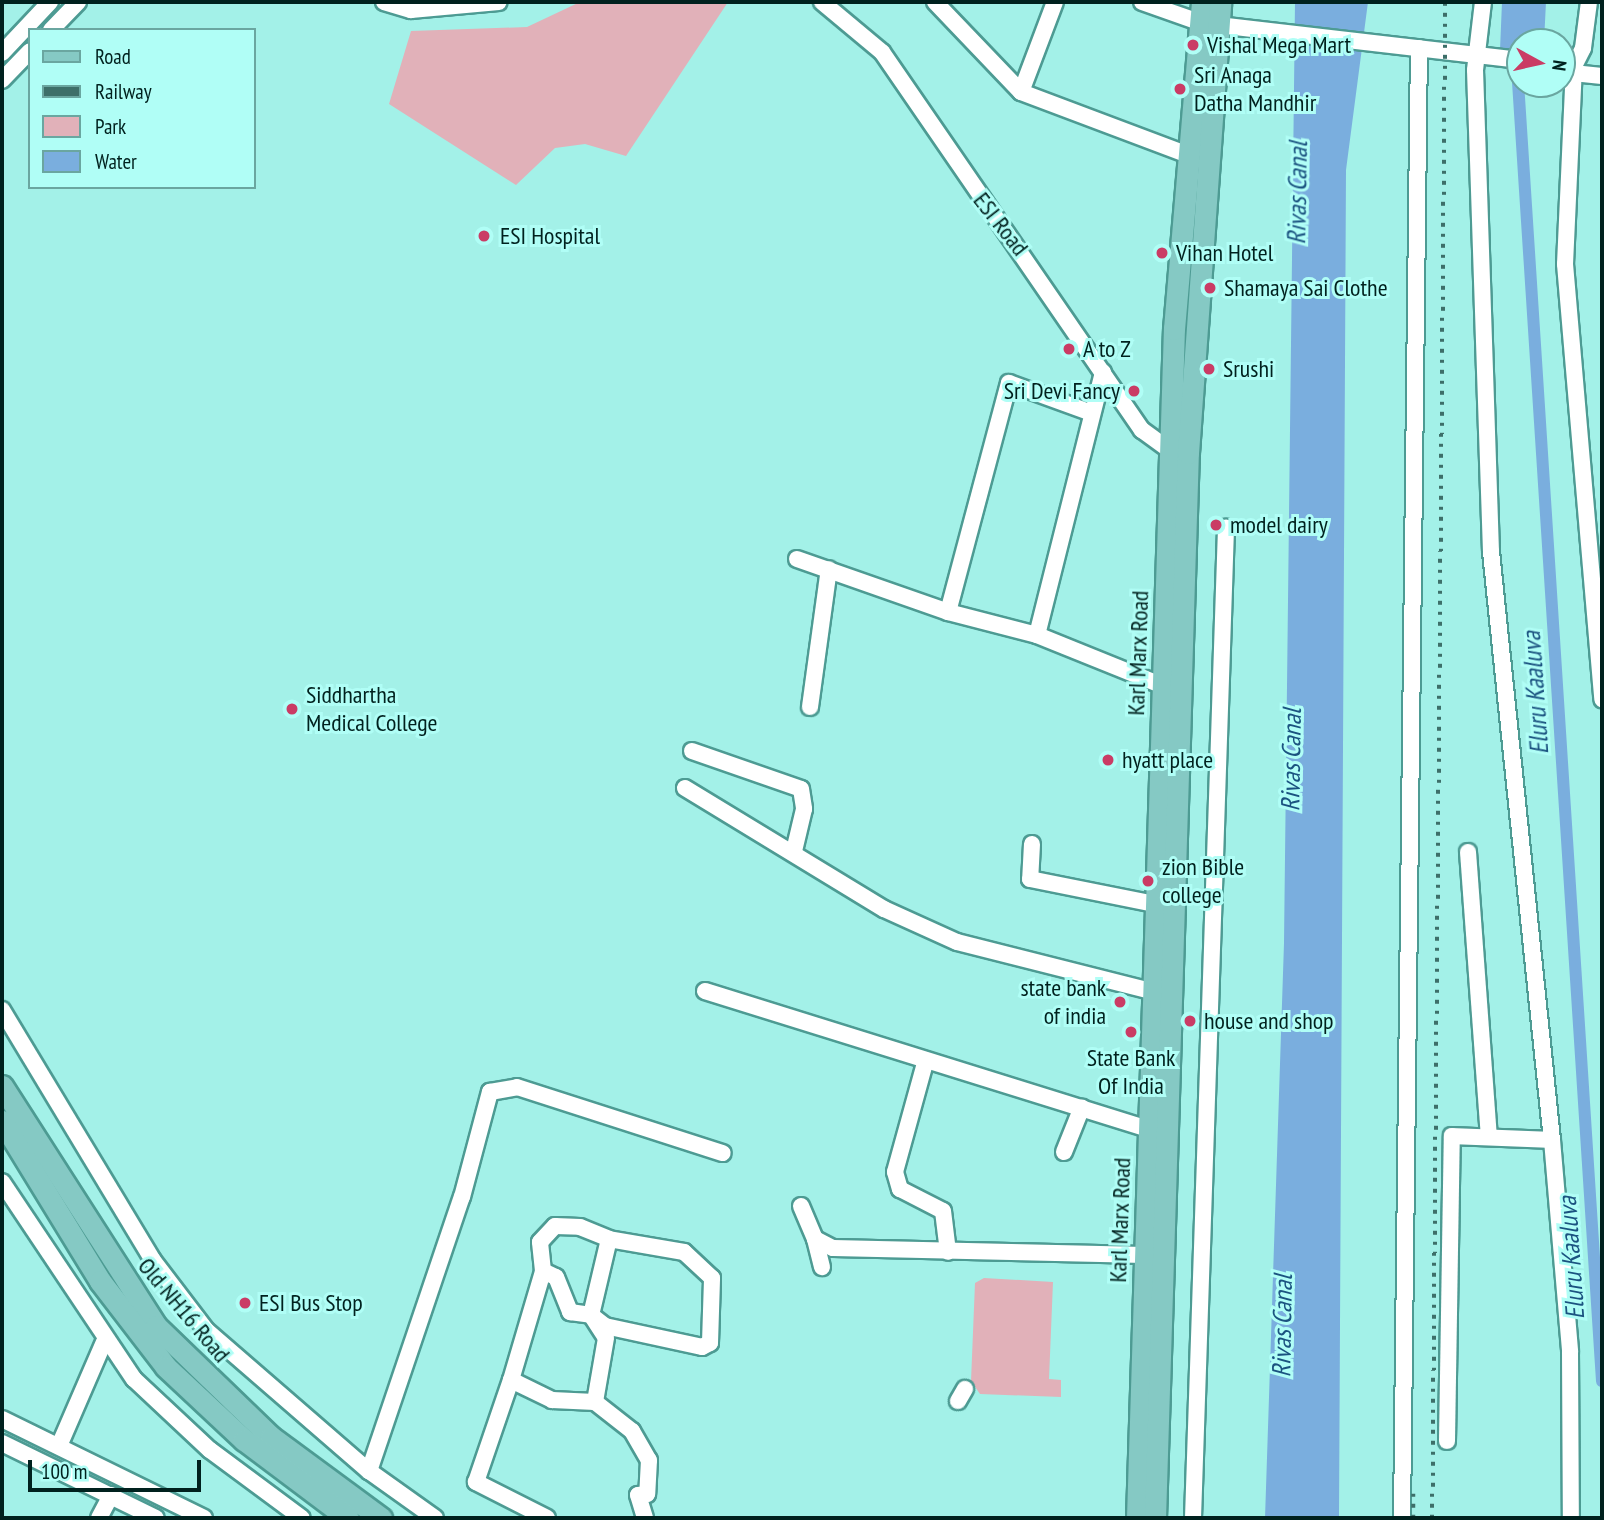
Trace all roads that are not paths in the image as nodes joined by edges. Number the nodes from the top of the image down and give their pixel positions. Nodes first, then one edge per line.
1 (50, 2) edge
2 (78, 2) edge
3 (384, 2) edge
4 (499, 2) edge
5 (822, 2) edge
6 (935, 2) edge
7 (1055, 2) edge
8 (1142, 2) edge
9 (1220, 2) edge
10 (1483, 2) edge
11 (1589, 2) edge
12 (1206, 16) edge
13 (53, 28) edge
14 (1576, 47) edge
15 (1419, 48) junction
16 (2, 52) edge
17 (28, 53) edge
18 (1482, 54) junction
19 (1506, 58) edge
20 (1576, 70) edge
21 (1602, 76) edge
22 (2, 80) edge
23 (1021, 92) junction
24 (1569, 98) edge
25 (1191, 167) junction
26 (1184, 330) junction
27 (1103, 372) junction
28 (1089, 412) junction
29 (1172, 452) junction
30 (1226, 528) dead end
31 (797, 559) dead end
32 (828, 569) junction
33 (1175, 610) junction
34 (948, 612) junction
35 (1037, 635) junction
36 (1163, 686) junction
37 (1602, 699) edge
38 (810, 706) dead end
39 (692, 751) dead end
40 (685, 789) dead end
41 (1032, 844) dead end
42 (794, 852) junction
43 (1468, 852) dead end
44 (1153, 905) junction
45 (1175, 906) junction
46 (705, 991) dead end
47 (1150, 991) junction
48 (2, 1010) edge
49 (925, 1063) junction
50 (2, 1086) edge
51 (1082, 1107) junction
52 (2, 1121) edge
53 (1158, 1132) junction
54 (1489, 1136) junction
55 (1552, 1140) junction
56 (1064, 1152) dead end
57 (723, 1153) dead end
58 (2, 1182) edge
59 (801, 1206) dead end
60 (609, 1239) junction
61 (815, 1239) junction
62 (948, 1252) junction
63 (1145, 1255) junction
64 (822, 1267) dead end
65 (543, 1271) junction
66 (591, 1315) junction
67 (104, 1342) junction
68 (510, 1380) junction
69 (595, 1402) junction
70 (1150, 1418) junction
71 (2, 1419) edge
72 (1447, 1441) dead end
73 (2, 1443) edge
74 (52, 1443) junction
75 (35, 1459) junction
76 (369, 1471) junction
77 (111, 1496) junction
78 (99, 1518) edge
79 (156, 1518) edge
80 (204, 1518) edge
81 (302, 1518) edge
82 (348, 1518) edge
83 (381, 1518) edge
84 (435, 1518) edge
85 (547, 1518) edge
86 (645, 1518) edge
87 (1137, 1518) edge
88 (1156, 1518) edge
89 (1193, 1518) edge
90 (1402, 1518) edge
91 (1571, 1518) edge

1 - 16 street
2 - 13 street
3 - 4 street
5 - 27 street, ESI Road
6 - 23 street
7 - 23 street
8 - 12 street
9 - 12 main road, Karl Marx Road
10 - 18 street
11 - 14 street
12 - 15 street
12 - 25 main road, Karl Marx Road
15 - 18 street
15 - 90 street
17 - 22 street
18 - 19 street
18 - 55 street
20 - 21 street
23 - 25 street
24 - 37 street
25 - 26 main road, Karl Marx Road
26 - 29 main road, Karl Marx Road
26 - 33 main road, Karl Marx Road
27 - 28 street
27 - 29 street, ESI Road
28 - 34 street
28 - 35 street
29 - 33 main road, Karl Marx Road
30 - 89 street
31 - 32 street
32 - 34 street
32 - 38 street
33 - 36 main road, Karl Marx Road
33 - 45 main road, Karl Marx Road
34 - 35 street
35 - 36 street
36 - 44 main road, Karl Marx Road
39 - 42 street
40 - 42 street
41 - 44 street
42 - 47 street
43 - 54 street
44 - 45 street
44 - 47 main road, Karl Marx Road
45 - 53 main road, Karl Marx Road
46 - 49 street
47 - 53 main road, Karl Marx Road
48 - 76 street
49 - 51 street
49 - 62 street
50 - 83 main road, Old NH16 Road
51 - 53 street
51 - 56 street
52 - 82 main road, Old NH16 Road
53 - 63 main road, Karl Marx Road
53 - 70 main road, Karl Marx Road
54 - 55 street
54 - 72 street
55 - 91 street
57 - 76 street
58 - 67 street
59 - 61 street
60 - 65 street
60 - 66 street
60 - 66 street
61 - 62 street
61 - 64 street
62 - 63 street
63 - 70 main road, Karl Marx Road
65 - 66 street
65 - 68 street
66 - 69 street
67 - 74 street
67 - 81 street
68 - 69 street
68 - 85 street
69 - 86 street
70 - 87 main road, Karl Marx Road
70 - 88 main road, Karl Marx Road
71 - 74 street
73 - 75 street
74 - 75 street
74 - 80 street
75 - 77 street
76 - 84 street
77 - 78 street
77 - 79 street

